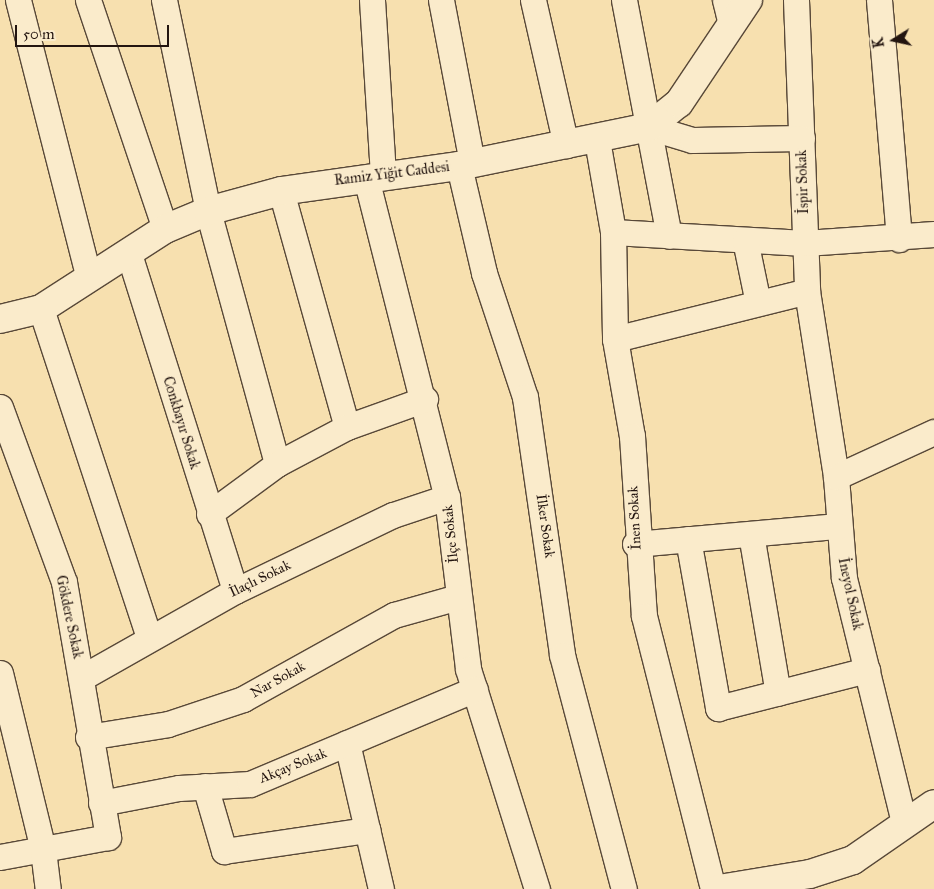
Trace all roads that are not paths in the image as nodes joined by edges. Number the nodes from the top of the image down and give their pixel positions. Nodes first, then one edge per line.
1 (18, 0) edge
2 (88, 0) edge
3 (164, 0) edge
4 (372, 0) edge
5 (441, 0) edge
6 (533, 0) edge
7 (624, 0) edge
8 (748, 0) edge
9 (796, 0) edge
10 (878, 0) edge
11 (728, 12) edge
12 (649, 127) junction
13 (802, 138) junction
14 (597, 140) junction
15 (566, 145) junction
16 (466, 164) junction
17 (375, 177) junction
18 (281, 191) junction
19 (208, 211) junction
20 (165, 229) junction
21 (613, 232) junction
22 (934, 234) edge
23 (669, 236) junction
24 (745, 240) junction
25 (899, 240) junction
26 (805, 243) junction
27 (130, 254) junction
28 (89, 278) junction
29 (807, 291) junction
30 (758, 303) junction
31 (41, 309) junction
32 (0, 319) edge
33 (615, 340) junction
34 (817, 362) joint
35 (425, 399) junction
36 (0, 406) edge
37 (347, 427) junction
38 (934, 432) edge
39 (277, 464) junction
40 (836, 476) junction
41 (447, 497) junction
42 (209, 514) junction
43 (838, 526) junction
44 (751, 534) junction
45 (688, 539) junction
46 (635, 544) junction
47 (235, 591) junction
48 (458, 597) junction
49 (149, 638) junction
50 (867, 670) junction
51 (0, 673) edge
52 (81, 678) junction
53 (475, 689) junction
54 (778, 693) junction
55 (88, 737) junction
56 (347, 743) junction
57 (205, 786) junction
58 (101, 803) junction
59 (934, 804) edge
60 (904, 822) junction
61 (367, 830) junction
62 (43, 850) junction
63 (0, 857) edge
64 (808, 882) edge
65 (48, 889) edge
66 (381, 889) edge
67 (537, 889) edge
68 (624, 889) edge
69 (714, 889) edge
70 (719, 889) edge

1 - 28 street
2 - 20 street
3 - 19 street
4 - 17 street, İlçe Sokak
5 - 16 street, İlker Sokak
6 - 15 street
7 - 12 street
8 - 11 main road, Ramiz Yiğit Caddesi
9 - 13 street, İspir Sokak
10 - 25 street
11 - 12 main road, Ramiz Yiğit Caddesi
12 - 13 street
12 - 14 main road, Ramiz Yiğit Caddesi
12 - 23 street
13 - 26 street, İspir Sokak
14 - 15 main road, Ramiz Yiğit Caddesi
14 - 21 street, İnen Sokak
15 - 16 main road, Ramiz Yiğit Caddesi
16 - 17 main road, Ramiz Yiğit Caddesi
16 - 68 street, İlker Sokak
17 - 18 main road, Ramiz Yiğit Caddesi
17 - 35 street, İlçe Sokak
18 - 19 main road, Ramiz Yiğit Caddesi
18 - 37 street
19 - 20 main road, Ramiz Yiğit Caddesi
19 - 39 street
20 - 27 main road, Ramiz Yiğit Caddesi
21 - 23 street
21 - 33 street, İnen Sokak
22 - 25 street
23 - 24 street
24 - 26 street
24 - 30 street
25 - 26 street
26 - 29 street, İspir Sokak
27 - 28 main road, Ramiz Yiğit Caddesi
27 - 42 street, Conkbayır Sokak
28 - 31 main road, Ramiz Yiğit Caddesi
29 - 30 street
29 - 34 street, İspir Sokak
30 - 33 street
31 - 32 main road, Ramiz Yiğit Caddesi
31 - 49 street
33 - 46 street, İnen Sokak
34 - 40 street, İneyol Sokak
35 - 37 street
35 - 41 street, İlçe Sokak
36 - 52 street, Gökdere Sokak
37 - 39 street
38 - 40 street
39 - 42 street
40 - 43 street, İneyol Sokak
41 - 47 street, İlaçlı Sokak
41 - 48 street, İlçe Sokak
42 - 47 street, Conkbayır Sokak
43 - 44 street
43 - 50 street, İneyol Sokak
44 - 45 street
44 - 54 street
45 - 46 street
45 - 54 street
46 - 69 street, İnen Sokak
47 - 49 street, İlaçlı Sokak
48 - 53 street, İlçe Sokak
48 - 55 street, Nar Sokak
49 - 52 street, İlaçlı Sokak
50 - 54 street
50 - 60 street, İneyol Sokak
51 - 62 street
52 - 55 street, Gökdere Sokak
53 - 56 street, Akçay Sokak
53 - 67 street, İlçe Sokak
55 - 58 street, Gökdere Sokak
56 - 57 street, Akçay Sokak
56 - 61 street
57 - 58 street, Akçay Sokak
57 - 61 street
58 - 62 street, Gökdere Sokak
59 - 60 main road
60 - 64 main road
61 - 66 street
62 - 63 street
62 - 65 street
64 - 70 main road

